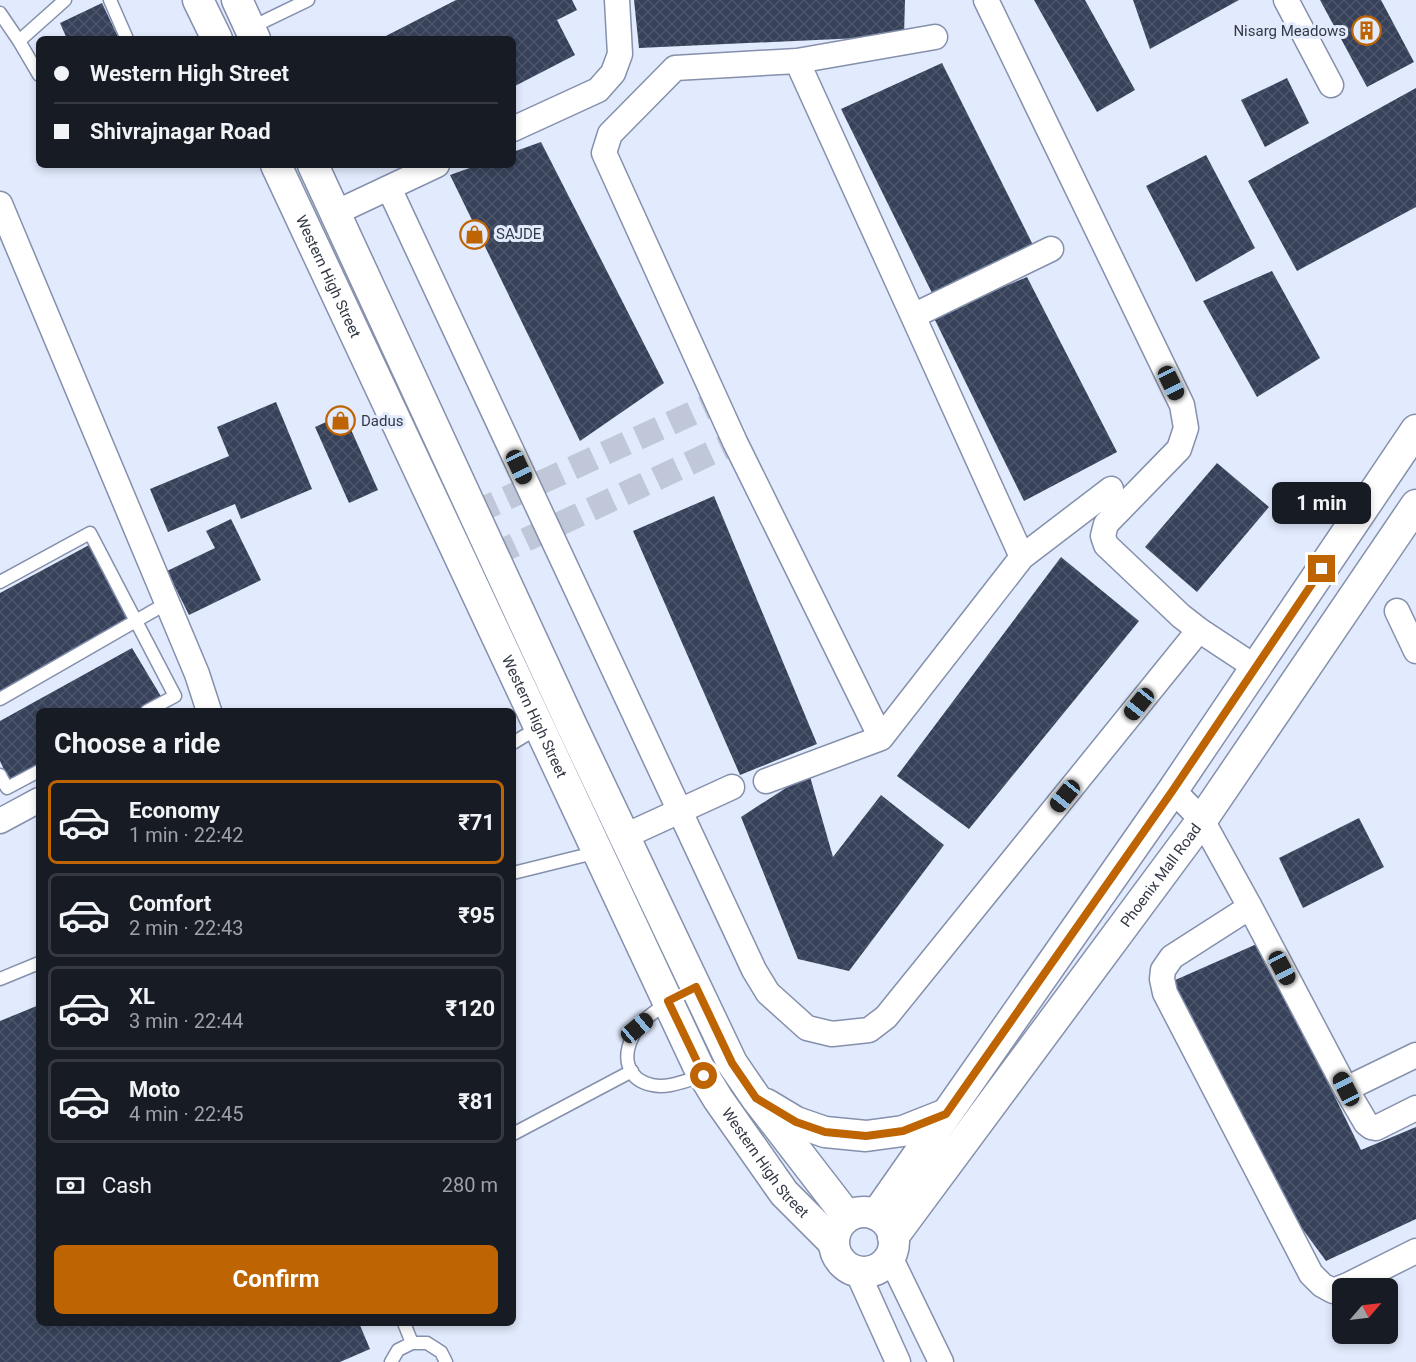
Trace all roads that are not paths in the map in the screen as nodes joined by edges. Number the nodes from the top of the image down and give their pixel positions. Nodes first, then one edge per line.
1 (65, 0) edge
2 (110, 0) edge
3 (198, 0) edge
4 (237, 0) edge
5 (308, 0) edge
6 (616, 0) edge
7 (986, 0) edge
8 (1286, 0) edge
9 (0, 13) edge
10 (244, 35) edge
11 (126, 36) edge
12 (216, 36) edge
13 (935, 37) dead end
14 (19, 41) junction
15 (797, 62) junction
16 (36, 70) edge
17 (1331, 85) dead end
18 (516, 128) edge
19 (277, 168) edge
20 (314, 168) edge
21 (431, 168) edge
22 (389, 188) junction
23 (0, 204) edge
24 (335, 213) junction
25 (1051, 249) dead end
26 (913, 316) junction
27 (1416, 430) edge
28 (1111, 489) dead end
29 (1416, 505) edge
30 (482, 530) junction
31 (453, 544) junction
32 (1022, 557) junction
33 (0, 582) edge
34 (167, 603) junction
35 (1397, 611) dead end
36 (137, 620) junction
37 (1199, 630) junction
38 (1416, 651) edge
39 (1255, 667) junction
40 (0, 699) edge
41 (153, 708) edge
42 (208, 708) edge
43 (539, 727) junction
44 (881, 738) junction
45 (516, 741) edge
46 (36, 773) edge
47 (0, 775) edge
48 (766, 781) dead end
49 (600, 783) junction
50 (732, 787) dead end
51 (1173, 790) junction
52 (572, 796) junction
53 (36, 802) edge
54 (679, 811) junction
55 (1202, 820) junction
56 (0, 821) edge
57 (625, 836) junction
58 (598, 852) junction
59 (516, 872) edge
60 (1250, 907) junction
61 (36, 964) edge
62 (1043, 976) junction
63 (0, 979) edge
64 (696, 987) junction
65 (1072, 996) junction
66 (668, 1001) junction
67 (1416, 1055) edge
68 (632, 1071) junction
69 (704, 1076) junction
70 (1346, 1089) junction
71 (756, 1098) junction
72 (1416, 1108) edge
73 (946, 1114) junction
74 (516, 1132) edge
75 (868, 1233) junction
76 (1416, 1251) edge
77 (857, 1272) joint
78 (405, 1326) edge
79 (412, 1343) junction
80 (391, 1362) edge
81 (446, 1362) edge
82 (898, 1362) edge
83 (941, 1362) edge

1 - 14 lane
2 - 11 lane
3 - 12 street
4 - 10 street
5 - 10 lane
6 - 18 street
7 - 37 street
8 - 17 street
9 - 14 lane
13 - 15 street
14 - 16 lane
15 - 26 street
15 - 44 street
19 - 31 street, Western High Street
20 - 24 street, Western High Street
21 - 22 street
22 - 24 street
22 - 54 street
23 - 34 street
24 - 30 street, Western High Street
25 - 26 street
26 - 32 street
27 - 39 street
28 - 32 street
29 - 55 street, Phoenix Mall Road
30 - 31 street
30 - 49 street, Western High Street
31 - 43 street, Western High Street
32 - 44 street
33 - 36 lane
34 - 36 lane
34 - 42 street
35 - 38 street
36 - 40 lane
36 - 41 lane
37 - 39 street
37 - 54 street
39 - 51 street
43 - 45 lane
43 - 52 street, Western High Street
44 - 48 street
46 - 47 lane
49 - 52 street
49 - 57 street, Western High Street
50 - 54 street
51 - 55 street
51 - 62 street
52 - 58 street, Western High Street
53 - 56 street
54 - 57 street
55 - 60 street
55 - 65 street, Phoenix Mall Road
57 - 64 street, Western High Street
58 - 59 lane
58 - 66 street, Western High Street
60 - 70 street
60 - 76 street
61 - 63 lane
62 - 65 street
62 - 73 street
64 - 66 lane
64 - 71 street, Western High Street
65 - 75 street, Phoenix Mall Road
66 - 68 lane
66 - 69 street, Western High Street
67 - 70 street
68 - 69 lane
68 - 74 lane
69 - 75 street, Western High Street
70 - 72 street
71 - 73 street
71 - 75 street, Western High Street
73 - 75 street
75 - 77 street
75 - 83 street
77 - 82 street
78 - 79 lane
79 - 80 lane
79 - 81 lane

